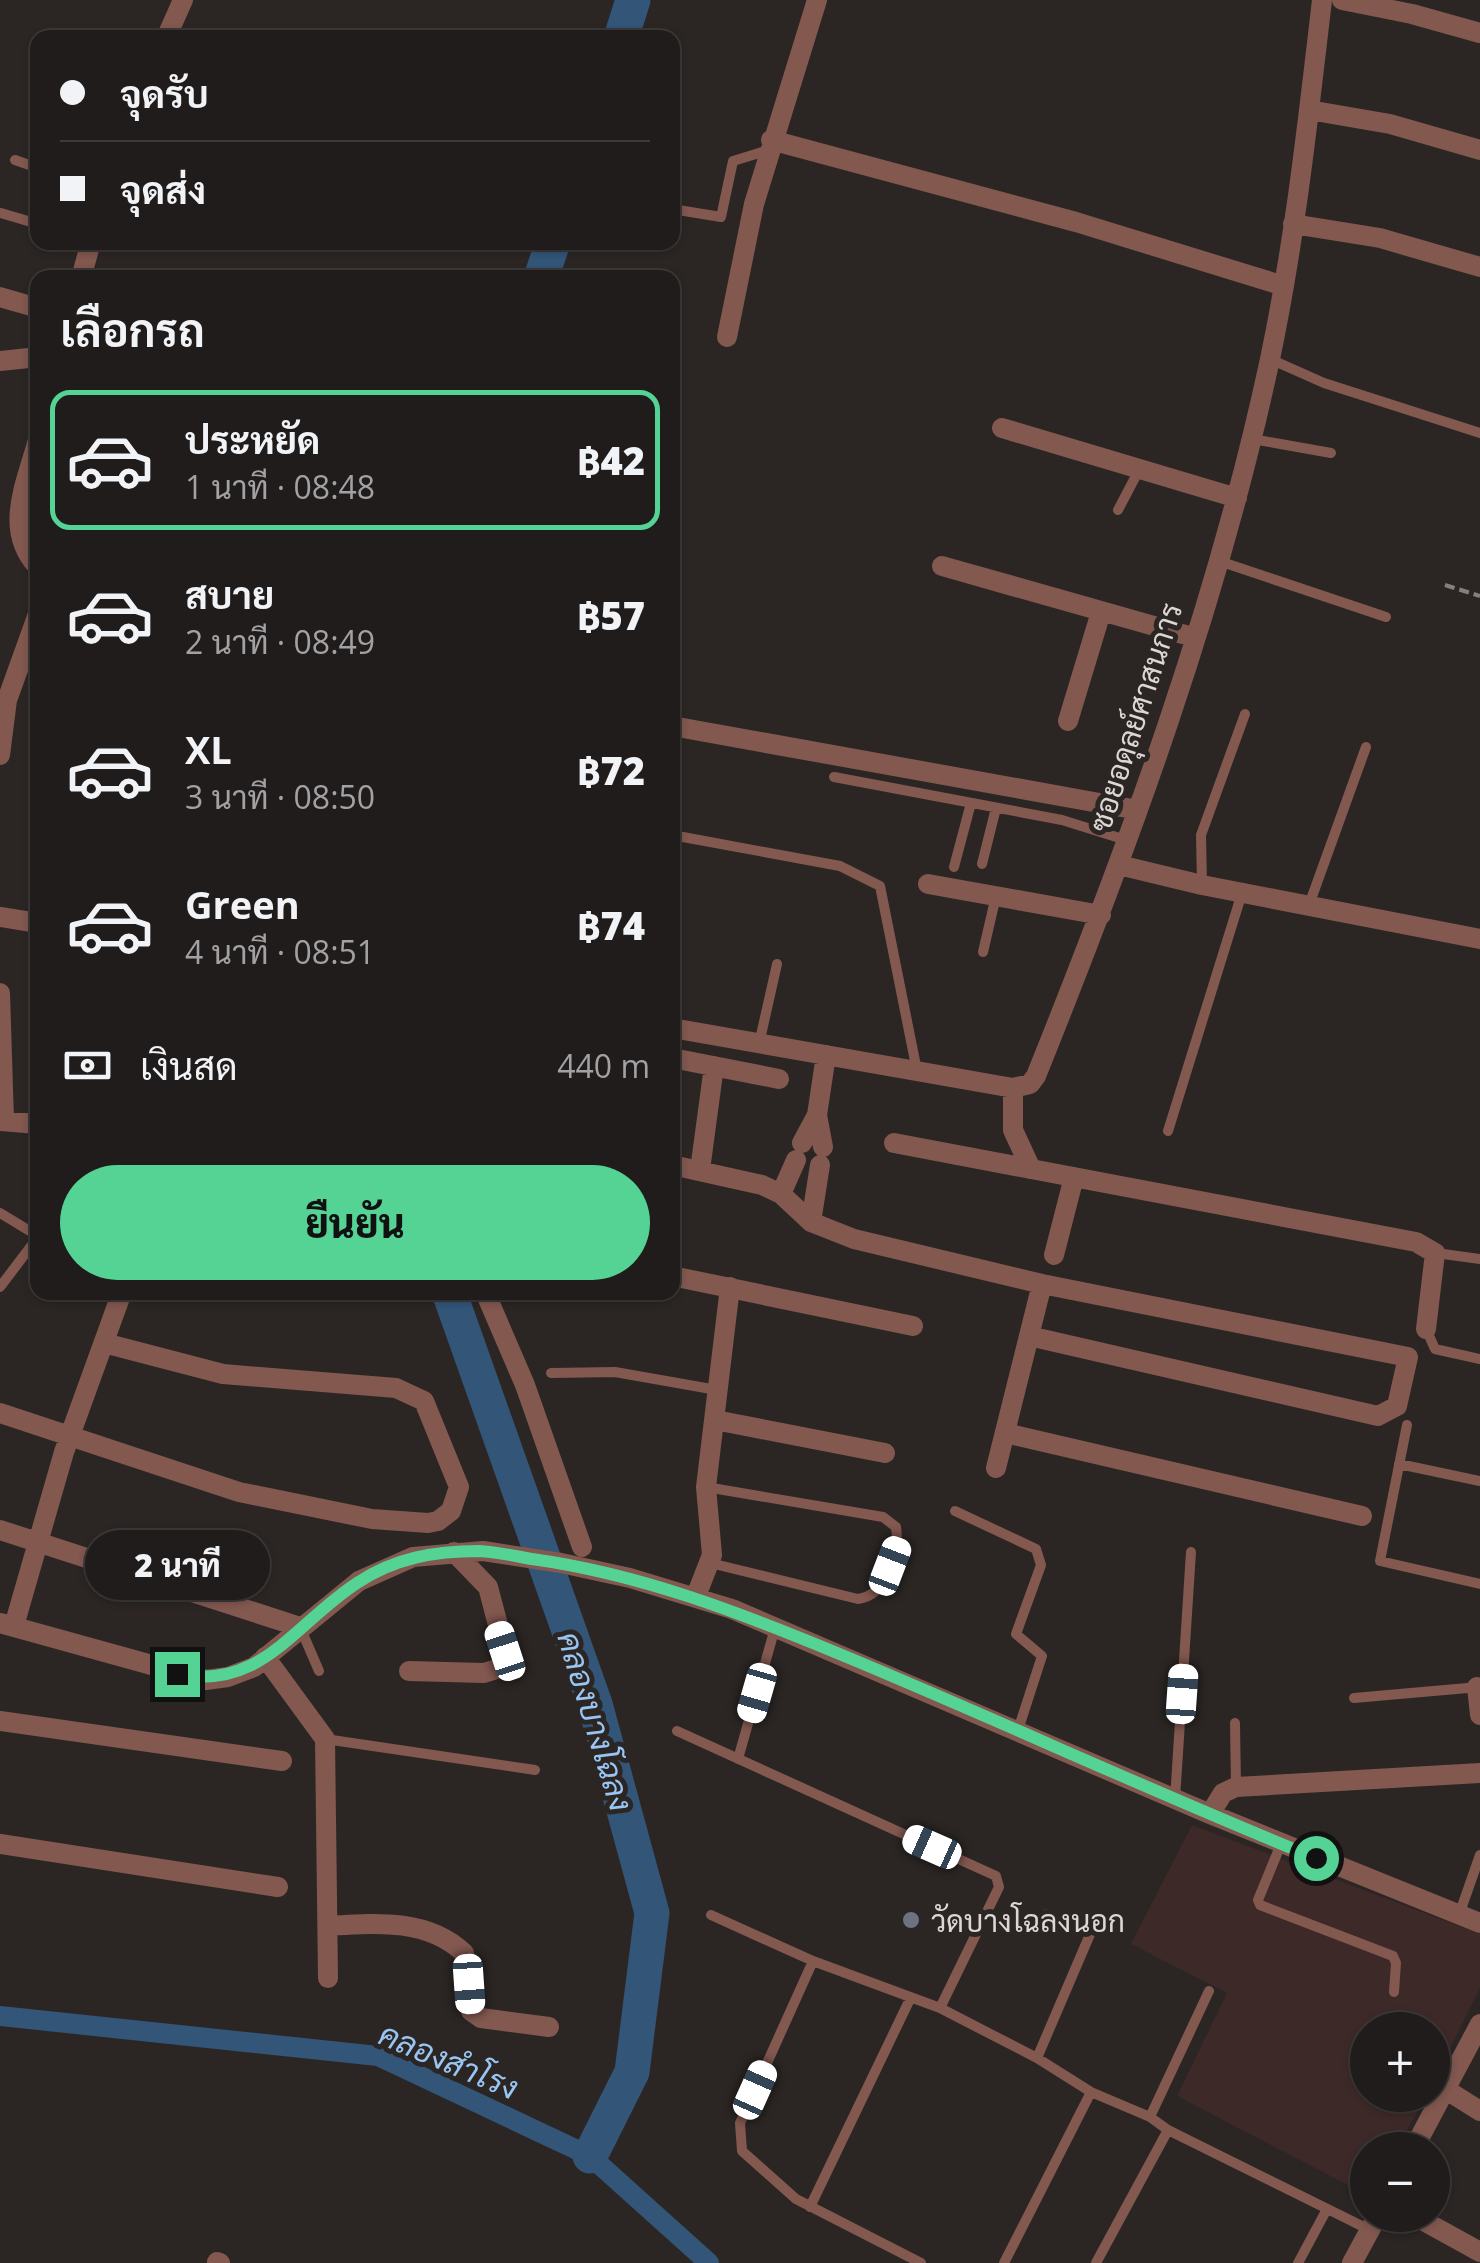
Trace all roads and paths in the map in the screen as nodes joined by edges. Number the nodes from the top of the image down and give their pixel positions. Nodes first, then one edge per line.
1 (183, 0) edge
2 (816, 0) edge
3 (1322, 0) edge
4 (1342, 0) edge
5 (170, 30) edge
6 (1480, 33) edge
7 (1309, 110) junction
8 (770, 145) junction
9 (1480, 150) edge
10 (16, 160) dead end
11 (30, 165) edge
12 (680, 211) edge
13 (1, 213) edge
14 (30, 222) edge
15 (1293, 224) junction
16 (1480, 267) edge
17 (1284, 286) junction
18 (0, 297) edge
19 (30, 306) edge
20 (726, 337) dead end
21 (30, 358) edge
22 (1270, 359) junction
23 (0, 361) edge
24 (1002, 428) dead end
25 (1480, 432) edge
26 (1252, 439) junction
27 (1332, 453) dead end
28 (1139, 470) junction
29 (30, 471) edge
30 (1237, 498) junction
31 (1118, 510) dead end
32 (30, 558) edge
33 (1218, 561) junction
34 (942, 566) dead end
35 (1445, 585) dead end
36 (1480, 596) edge
37 (1101, 612) junction
38 (1386, 617) dead end
39 (30, 636) edge
40 (1193, 637) junction
41 (1245, 714) dead end
42 (1068, 721) dead end
43 (680, 727) edge
44 (1366, 746) dead end
45 (0, 755) edge
46 (834, 778) dead end
47 (971, 803) junction
48 (996, 808) junction
49 (1138, 810) junction
50 (680, 836) edge
51 (1128, 840) junction
52 (982, 864) dead end
53 (1119, 865) junction
54 (954, 866) dead end
55 (928, 884) dead end
56 (1202, 885) junction
57 (1242, 892) junction
58 (996, 896) junction
59 (1309, 905) junction
60 (1101, 916) junction
61 (0, 917) edge
62 (30, 922) edge
63 (1480, 939) edge
64 (983, 952) dead end
65 (777, 964) dead end
66 (0, 993) edge
67 (680, 1029) edge
68 (759, 1044) junction
69 (826, 1056) junction
70 (680, 1060) edge
71 (714, 1066) junction
72 (917, 1072) junction
73 (779, 1079) dead end
74 (1013, 1088) junction
75 (2, 1120) edge
76 (30, 1123) edge
77 (1168, 1131) dead end
78 (894, 1143) dead end
79 (810, 1154) junction
80 (680, 1166) edge
81 (700, 1170) junction
82 (1031, 1170) junction
83 (1074, 1177) junction
84 (781, 1194) junction
85 (0, 1214) edge
86 (810, 1222) junction
87 (30, 1231) edge
88 (30, 1247) edge
89 (1435, 1252) junction
90 (1054, 1254) dead end
91 (1480, 1259) edge
92 (680, 1278) edge
93 (1042, 1284) junction
94 (0, 1287) edge
95 (730, 1287) junction
96 (119, 1300) edge
97 (488, 1300) edge
98 (913, 1326) dead end
99 (1426, 1328) joint
100 (1029, 1336) junction
101 (104, 1343) junction
102 (1480, 1358) edge
103 (551, 1373) dead end
104 (717, 1390) junction
105 (0, 1414) edge
106 (715, 1420) junction
107 (1407, 1425) dead end
108 (1005, 1434) junction
109 (69, 1439) junction
110 (885, 1453) dead end
111 (1399, 1464) junction
112 (996, 1468) dead end
113 (1480, 1481) edge
114 (706, 1486) junction
115 (956, 1511) dead end
116 (1362, 1516) dead end
117 (0, 1530) edge
118 (39, 1542) junction
119 (582, 1547) dead end
120 (454, 1552) junction
121 (1191, 1552) dead end
122 (710, 1563) junction
123 (1480, 1584) edge
124 (696, 1596) junction
125 (7, 1624) edge
126 (300, 1628) junction
127 (775, 1628) junction
128 (265, 1657) junction
129 (320, 1671) dead end
130 (409, 1671) dead end
131 (1478, 1687) edge
132 (1354, 1698) dead end
133 (1480, 1715) edge
134 (0, 1720) edge
135 (1235, 1723) dead end
136 (1018, 1730) junction
137 (677, 1732) dead end
138 (324, 1739) junction
139 (738, 1758) junction
140 (282, 1760) dead end
141 (535, 1770) dead end
142 (1480, 1772) edge
143 (1236, 1787) junction
144 (1175, 1799) junction
145 (1210, 1814) junction
146 (0, 1844) edge
147 (1280, 1844) junction
148 (1480, 1855) edge
149 (278, 1887) dead end
150 (1474, 1888) edge
151 (1046, 1914) dead end
152 (1459, 1914) junction
153 (711, 1915) dead end
154 (1480, 1923) edge
155 (328, 1926) junction
156 (813, 1961) junction
157 (328, 1978) dead end
158 (1210, 1991) dead end
159 (1394, 1992) dead end
160 (911, 1997) junction
161 (940, 2008) junction
162 (1480, 2024) edge
163 (549, 2027) dead end
164 (1036, 2058) junction
165 (1450, 2080) edge
166 (1091, 2092) junction
167 (1450, 2092) edge
168 (1480, 2111) edge
169 (1150, 2118) junction
170 (1168, 2130) junction
171 (810, 2206) junction
172 (1327, 2209) junction
173 (1350, 2215) edge
174 (1450, 2231) edge
175 (1369, 2232) edge
176 (1477, 2243) edge
177 (922, 2263) edge
178 (1004, 2263) edge
179 (1096, 2263) edge
180 (1298, 2263) edge
181 (1352, 2263) edge

1 - 5 street
2 - 8 street
3 - 7 street, ซอยอดุลย์ศาสนการ
4 - 6 street
7 - 9 street
7 - 15 street, ซอยอดุลย์ศาสนการ
8 - 12 lane
8 - 17 street
8 - 20 street
10 - 11 lane
13 - 14 lane
15 - 16 street
15 - 17 street, ซอยอดุลย์ศาสนการ
17 - 22 street, ซอยอดุลย์ศาสนการ
18 - 19 street
21 - 23 street
22 - 25 lane
22 - 26 street, ซอยอดุลย์ศาสนการ
24 - 28 street
26 - 27 lane
26 - 30 street, ซอยอดุลย์ศาสนการ
28 - 30 street
28 - 31 lane
29 - 32 street
30 - 33 street, ซอยอดุลย์ศาสนการ
33 - 38 lane
33 - 40 street, ซอยอดุลย์ศาสนการ
34 - 37 street
35 - 36 path
37 - 40 street
37 - 42 street
39 - 45 street
40 - 49 street, ซอยอดุลย์ศาสนการ
41 - 56 lane
43 - 49 street
44 - 59 lane
46 - 47 lane
47 - 48 lane
47 - 54 lane
48 - 51 lane
48 - 52 lane
49 - 51 street, ซอยอดุลย์ศาสนการ
50 - 72 lane
51 - 53 street, ซอยอดุลย์ศาสนการ
53 - 56 street
53 - 60 street, ซอยอดุลย์ศาสนการ
55 - 58 street
56 - 57 street
57 - 59 street
57 - 77 lane
58 - 60 street
58 - 64 lane
59 - 63 street
60 - 74 street, ซอยอดุลย์ศาสนการ
61 - 62 street
65 - 68 lane
66 - 75 street
67 - 68 street
68 - 69 street
69 - 72 street
69 - 79 street
70 - 71 street
71 - 73 street
71 - 81 street
72 - 74 street
74 - 82 street
75 - 76 street
78 - 82 street
79 - 84 street
79 - 86 street
80 - 81 street
81 - 84 street
82 - 83 street
83 - 89 street
83 - 90 street
84 - 86 street
85 - 87 lane
86 - 93 street
88 - 94 lane
89 - 91 lane
89 - 99 street
92 - 95 street
93 - 100 street
93 - 100 street
95 - 98 street
95 - 104 street
96 - 101 street
97 - 119 street
99 - 102 lane
100 - 108 street
101 - 109 street
101 - 109 street
103 - 104 lane
104 - 106 street
105 - 109 street
106 - 110 street
106 - 114 street
107 - 111 lane
108 - 112 street
108 - 116 street
109 - 118 street
111 - 113 lane
111 - 123 lane
114 - 122 street
114 - 122 lane
115 - 136 lane
117 - 118 street
118 - 125 street
118 - 126 street
120 - 124 street
120 - 126 street
120 - 130 street
121 - 144 lane
122 - 124 street
124 - 127 street
125 - 128 street
126 - 128 street
126 - 129 lane
127 - 136 street
127 - 139 lane
128 - 138 street
131 - 132 lane
131 - 133 street
134 - 140 street
135 - 143 lane
136 - 144 street
137 - 139 lane
138 - 141 lane
138 - 155 street
139 - 161 lane
142 - 143 street
143 - 145 street
144 - 145 street
145 - 147 street
146 - 149 street
147 - 152 street
147 - 159 lane
148 - 150 lane
150 - 152 lane
151 - 164 lane
152 - 154 street
153 - 156 lane
155 - 157 street
155 - 163 street
156 - 160 lane
156 - 171 lane
158 - 169 lane
160 - 161 lane
160 - 171 lane
161 - 164 lane
162 - 165 street
164 - 166 lane
166 - 169 lane
166 - 178 lane
167 - 168 street
169 - 170 lane
170 - 172 lane
170 - 179 lane
171 - 177 lane
172 - 173 lane
172 - 180 lane
174 - 176 street
175 - 181 street

